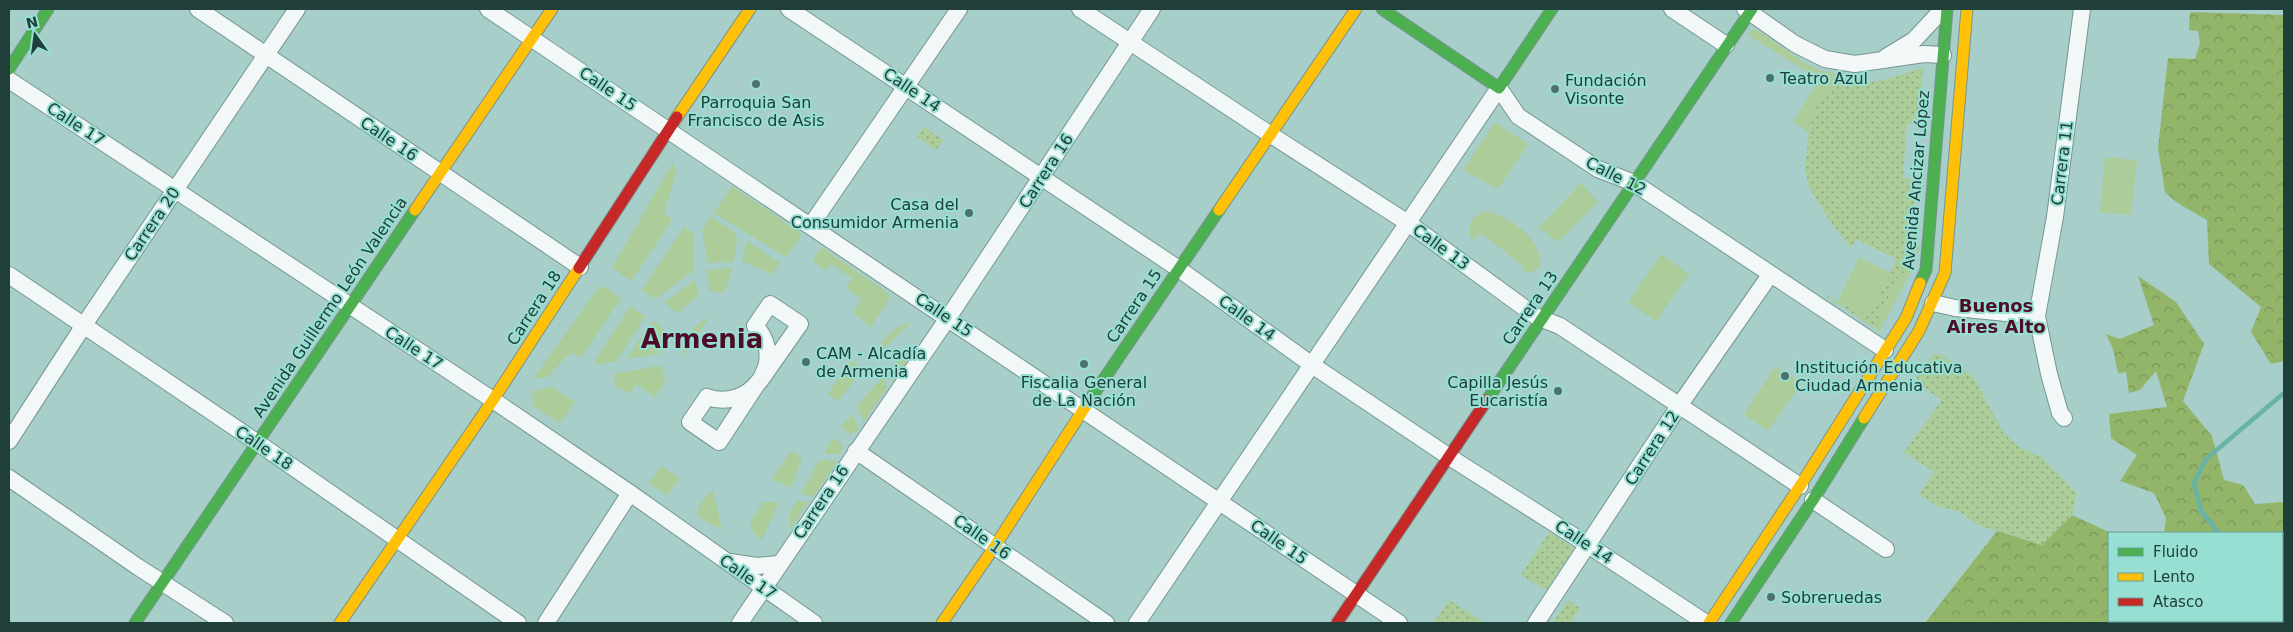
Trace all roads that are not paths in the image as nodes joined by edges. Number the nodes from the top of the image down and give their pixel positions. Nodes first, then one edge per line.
1 (48, 9) edge
2 (198, 9) edge
3 (297, 9) edge
4 (488, 9) edge
5 (552, 9) edge
6 (750, 9) edge
7 (789, 9) edge
8 (959, 9) edge
9 (1080, 9) edge
10 (1152, 9) edge
11 (1356, 9) edge
12 (1382, 9) edge
13 (1552, 9) edge
14 (1672, 9) edge
15 (1943, 9) edge
16 (1947, 9) edge
17 (1967, 9) edge
18 (2082, 9) edge
19 (1749, 10) edge
20 (533, 38) junction
21 (1130, 42) junction
22 (1726, 45) junction
23 (267, 55) junction
24 (1943, 55) junction
25 (1882, 59) junction
26 (9, 69) edge
27 (9, 80) edge
28 (906, 86) junction
29 (1499, 88) junction
30 (668, 130) junction
31 (1271, 135) junction
32 (441, 173) junction
33 (1041, 179) junction
34 (1634, 183) junction
35 (176, 189) junction
36 (1408, 223) junction
37 (810, 225) junction
38 (580, 267) junction
39 (1179, 270) junction
40 (9, 275) edge
41 (1770, 275) junction
42 (921, 300) junction
43 (1933, 303) junction
44 (349, 306) junction
45 (2037, 316) junction
46 (948, 318) junction
47 (1542, 320) junction
48 (84, 325) junction
49 (938, 332) junction
50 (1885, 350) junction
51 (1312, 365) junction
52 (493, 400) junction
53 (1679, 406) junction
54 (1083, 410) junction
55 (2064, 418) dead end
56 (9, 441) edge
57 (258, 443) junction
58 (856, 451) junction
59 (1448, 456) junction
60 (9, 478) edge
61 (1800, 486) junction
62 (630, 493) junction
63 (1813, 500) junction
64 (1220, 501) junction
65 (397, 540) junction
66 (1588, 545) junction
67 (995, 546) junction
68 (1886, 550) dead end
69 (725, 561) junction
70 (779, 564) junction
71 (163, 582) junction
72 (763, 588) junction
73 (1356, 595) junction
74 (135, 623) edge
75 (225, 623) edge
76 (340, 623) edge
77 (518, 623) edge
78 (546, 623) edge
79 (740, 623) edge
80 (814, 623) edge
81 (942, 623) edge
82 (1106, 623) edge
83 (1137, 623) edge
84 (1338, 623) edge
85 (1399, 623) edge
86 (1536, 623) edge
87 (1708, 623) edge
88 (1731, 623) edge

1 - 26 main road
2 - 23 street, Calle 16
3 - 23 street, Carrera 20
4 - 20 street, Calle 15
5 - 20 main road, Avenida Guillermo León Valencia
6 - 30 main road, Carrera 18
7 - 28 street, Calle 14
8 - 28 street
9 - 21 street, Calle 13
10 - 21 street, Carrera 16
11 - 31 main road, Carrera 15
12 - 29 main road, Calle 12
13 - 29 main road
14 - 22 street
15 - 25 street
16 - 24 main road, Avenida Ancizar López
17 - 43 main road
18 - 45 street, Carrera 11
19 - 22 main road, Carrera 13
19 - 25 street
20 - 30 street, Calle 15
20 - 32 main road, Avenida Guillermo León Valencia
21 - 31 street, Calle 13
21 - 33 street, Carrera 16
22 - 34 main road, Carrera 13
23 - 32 street, Calle 16
23 - 35 street, Carrera 20
24 - 25 street
24 - 50 main road, Avenida Ancizar López
27 - 35 street, Calle 17
28 - 33 street, Calle 14
28 - 37 street
29 - 34 street, Calle 12
29 - 36 street
30 - 37 street, Calle 15
30 - 38 main road, Carrera 18
31 - 36 street, Calle 13
31 - 39 main road, Carrera 15
32 - 38 street, Calle 16
32 - 44 main road, Avenida Guillermo León Valencia
33 - 39 street, Calle 14
33 - 46 street, Carrera 16
34 - 41 street, Calle 12
34 - 47 main road, Carrera 13
35 - 44 street, Calle 17
35 - 48 street, Carrera 20
36 - 47 street, Calle 13
36 - 51 street
37 - 42 street, Calle 15
38 - 52 main road, Carrera 18
39 - 51 street, Calle 14
39 - 54 main road, Carrera 15
40 - 48 street, Calle 18
41 - 50 street, Calle 12
41 - 53 street, Carrera 12
42 - 46 street, Calle 15
42 - 49 street
43 - 45 street
43 - 63 main road
44 - 52 street, Calle 17
44 - 57 main road, Avenida Guillermo León Valencia
45 - 55 street
46 - 49 street, Carrera 16
46 - 54 street, Calle 15
47 - 53 street, Calle 13
47 - 59 main road, Carrera 13
48 - 56 street, Carrera 20
48 - 57 street, Calle 18
49 - 58 street, Carrera 16
50 - 61 main road, Avenida Ancizar López
51 - 59 street, Calle 14
51 - 64 street
52 - 62 street, Calle 17
52 - 65 main road, Carrera 18
53 - 61 street, Calle 13
53 - 66 street, Carrera 12
54 - 64 street, Calle 15
54 - 67 main road, Carrera 15
57 - 65 street, Calle 18
57 - 71 main road, Avenida Guillermo León Valencia
58 - 67 street, Calle 16
58 - 70 street, Carrera 16
59 - 66 street, Calle 14
59 - 73 main road, Carrera 13
60 - 71 street
61 - 87 main road, Avenida Ancizar López
62 - 69 street, Calle 17
62 - 78 street
63 - 68 street
63 - 88 main road
64 - 73 street, Calle 15
64 - 83 street
65 - 76 main road, Carrera 18
65 - 77 street, Calle 18
66 - 86 street, Carrera 12
66 - 87 street, Calle 14
67 - 81 main road, Carrera 15
67 - 82 street, Calle 16
69 - 70 street
69 - 72 street, Calle 17
70 - 72 street, Carrera 16
71 - 74 main road, Avenida Guillermo León Valencia
71 - 75 street
72 - 79 street, Carrera 16
72 - 80 street, Calle 17
73 - 84 main road, Carrera 13
73 - 85 street, Calle 15

